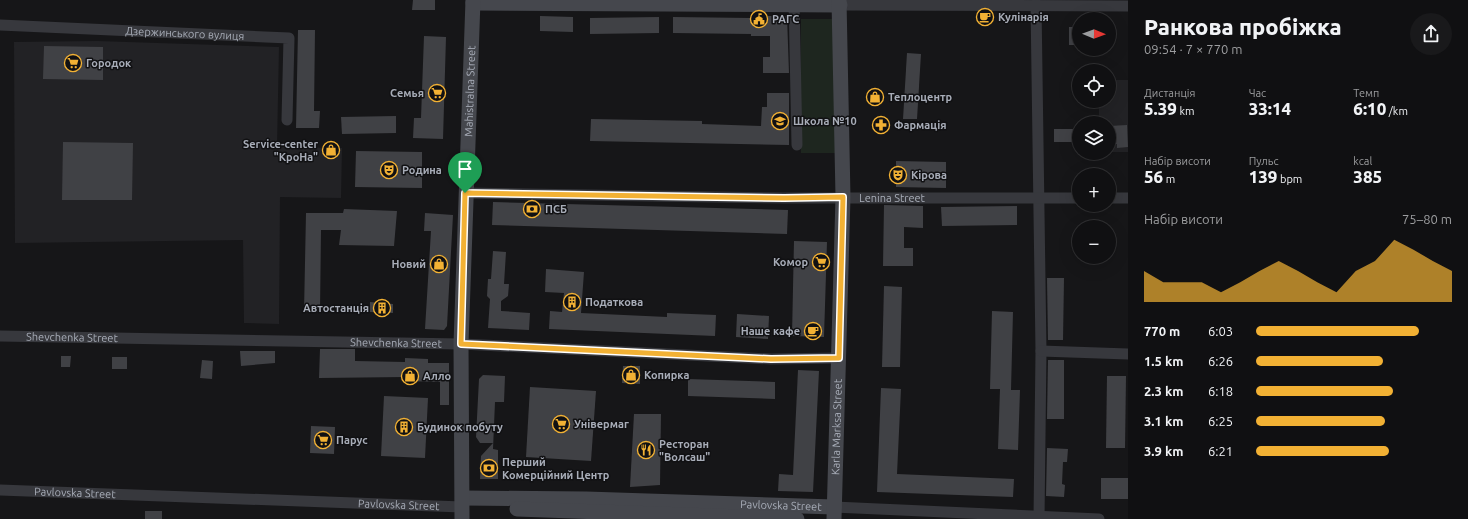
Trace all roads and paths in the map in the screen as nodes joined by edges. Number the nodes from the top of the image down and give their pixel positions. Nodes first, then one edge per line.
1 (473, 2) edge
2 (794, 3) edge
3 (840, 3) edge
4 (1036, 4) junction
5 (1128, 6) edge
6 (0, 25) edge
7 (287, 120) dead end
8 (797, 145) dead end
9 (465, 193) junction
10 (843, 197) junction
11 (1039, 198) junction
12 (1072, 198) edge
13 (1116, 198) edge
14 (1128, 198) edge
15 (0, 336) edge
16 (461, 344) junction
17 (1041, 351) junction
18 (1128, 354) edge
19 (839, 358) junction
20 (0, 490) edge
21 (462, 508) edge
22 (834, 513) edge
23 (1039, 518) edge
24 (797, 519) edge
25 (1099, 519) edge

1 - 2 street
1 - 9 street, Mahistralna Street
2 - 3 street
2 - 8 street
3 - 4 street
3 - 10 street, Karla Marksa Street
4 - 5 street
4 - 11 street
6 - 7 street, Дзержинського вулиця
9 - 10 street, Lenina Street
9 - 16 street, Mahistralna Street
10 - 11 street, Lenina Street
10 - 19 street, Karla Marksa Street
11 - 12 street, Lenina Street
11 - 17 street
13 - 14 street
15 - 16 street, Shevchenka Street
16 - 19 street, Shevchenka Street
16 - 21 street, Mahistralna Street
17 - 18 street
17 - 23 street
19 - 22 street, Karla Marksa Street
20 - 21 street, Pavlovska Street
21 - 22 street, Pavlovska Street
21 - 24 street, Pavlovska Street
22 - 23 street, Pavlovska Street
23 - 25 street, Pavlovska Street

